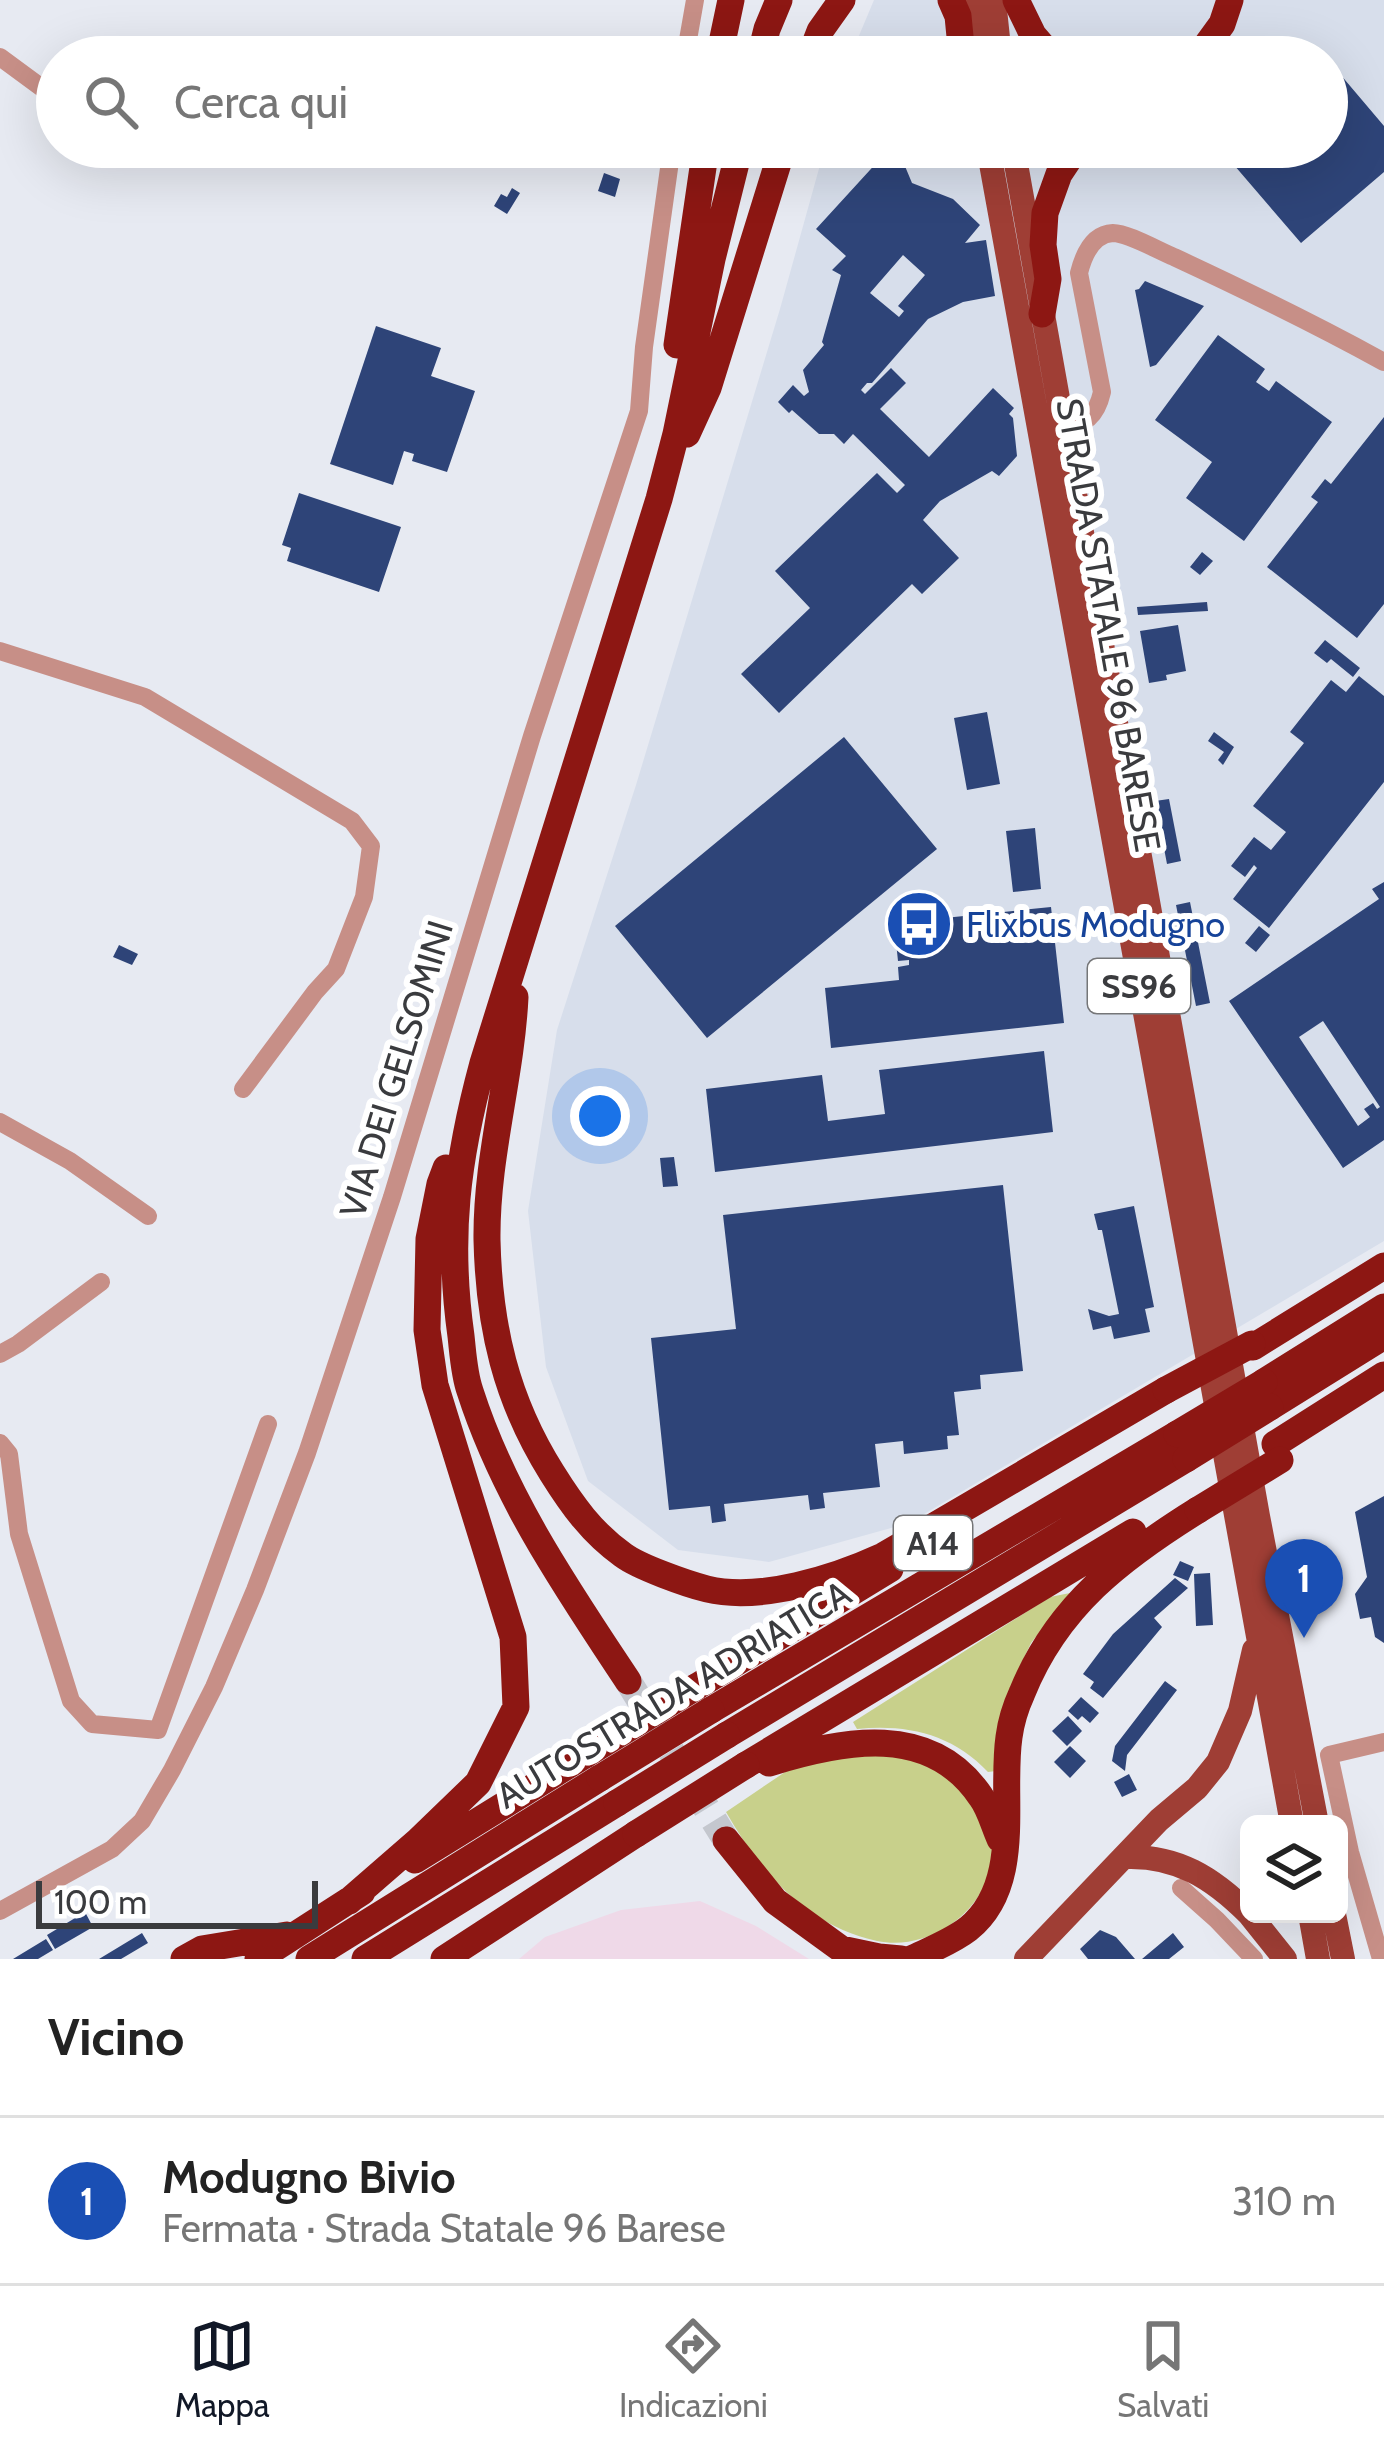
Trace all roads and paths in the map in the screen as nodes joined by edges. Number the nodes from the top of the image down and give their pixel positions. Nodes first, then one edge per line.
1 (695, 0) edge
2 (731, 0) edge
3 (779, 0) edge
4 (842, 0) edge
5 (951, 0) edge
6 (971, 0) edge
7 (994, 0) edge
8 (1016, 0) edge
9 (1230, 0) edge
10 (689, 36) edge
11 (723, 36) edge
12 (765, 36) edge
13 (818, 36) edge
14 (960, 36) edge
15 (975, 36) edge
16 (998, 36) edge
17 (1035, 36) edge
18 (1213, 36) edge
19 (0, 57) edge
20 (36, 83) edge
21 (669, 168) edge
22 (703, 168) edge
23 (735, 168) edge
24 (776, 168) edge
25 (992, 168) edge
26 (1017, 168) edge
27 (1063, 168) edge
28 (1042, 314) junction
29 (1384, 362) edge
30 (1062, 431) junction
31 (676, 434) junction
32 (659, 499) junction
33 (0, 651) edge
34 (518, 951) junction
35 (243, 1089) dead end
36 (475, 1091) junction
37 (0, 1122) edge
38 (148, 1216) dead end
39 (1384, 1266) edge
40 (101, 1282) dead end
41 (1384, 1307) edge
42 (1384, 1336) edge
43 (0, 1354) edge
44 (1384, 1379) edge
45 (1168, 1394) junction
46 (1267, 1395) junction
47 (268, 1424) dead end
48 (0, 1443) edge
49 (1182, 1446) junction
50 (1197, 1502) junction
51 (1256, 1629) junction
52 (628, 1681) tunnel mouth
53 (704, 1699) junction
54 (1384, 1742) edge
55 (750, 1763) junction
56 (593, 1766) junction
57 (1290, 1815) edge
58 (1315, 1815) edge
59 (726, 1840) tunnel mouth
60 (1004, 1850) junction
61 (1125, 1857) junction
62 (1181, 1888) dead end
63 (1206, 1893) junction
64 (349, 1901) junction
65 (1240, 1910) edge
66 (0, 1911) edge
67 (1256, 1923) edge
68 (1312, 1923) edge
69 (1336, 1923) edge
70 (303, 1946) edge
71 (184, 1959) edge
72 (258, 1959) edge
73 (365, 1959) edge
74 (444, 1959) edge
75 (902, 1959) edge
76 (911, 1959) edge
77 (1027, 1959) edge
78 (1254, 1959) edge
79 (1285, 1959) edge
80 (1318, 1959) edge
81 (1343, 1959) edge
82 (1382, 1959) edge

1 - 10 street
2 - 11 highway
3 - 12 highway
4 - 13 highway
5 - 14 highway
6 - 15 main road
7 - 16 main road
8 - 17 highway
9 - 18 highway
19 - 20 street
21 - 66 street, VIA DEI GELSOMINI
22 - 31 highway
23 - 31 highway
24 - 32 highway
25 - 51 main road, STRADA STATALE 96 BARESE / SS96
26 - 28 main road, STRADA STATALE 96 BARESE / SS96
27 - 28 highway
28 - 30 main road, STRADA STATALE 96 BARESE / SS96
29 - 30 street
30 - 58 main road, STRADA STATALE 96 BARESE / SS96
31 - 32 highway
32 - 34 highway
33 - 35 street
34 - 36 highway
34 - 45 highway
36 - 52 highway
36 - 64 highway
37 - 38 street
39 - 45 highway, A14, bridge
40 - 43 street
41 - 46 highway, AUTOSTRADA ADRIATICA / A14
42 - 46 highway, AUTOSTRADA ADRIATICA / A14
44 - 50 highway, A14
45 - 53 highway, A14
46 - 49 highway, AUTOSTRADA ADRIATICA / A14, bridge
47 - 48 street
49 - 53 highway, AUTOSTRADA ADRIATICA / A14
49 - 73 highway, AUTOSTRADA ADRIATICA / A14, bridge
50 - 55 highway, A14
50 - 60 highway
51 - 57 main road, STRADA STATALE 96 BARESE / SS96
51 - 61 main road
53 - 56 highway, AUTOSTRADA ADRIATICA / A14, bridge
54 - 82 street
55 - 60 highway
55 - 74 highway, A14, bridge
56 - 64 highway, A14
56 - 70 highway, AUTOSTRADA ADRIATICA / A14
59 - 75 highway
60 - 76 highway
61 - 63 main road
61 - 77 main road
62 - 63 street
63 - 65 main road
63 - 78 street
64 - 70 highway, A14
67 - 79 main road
68 - 80 main road
69 - 81 main road
70 - 71 highway, A14
70 - 72 highway, A14

